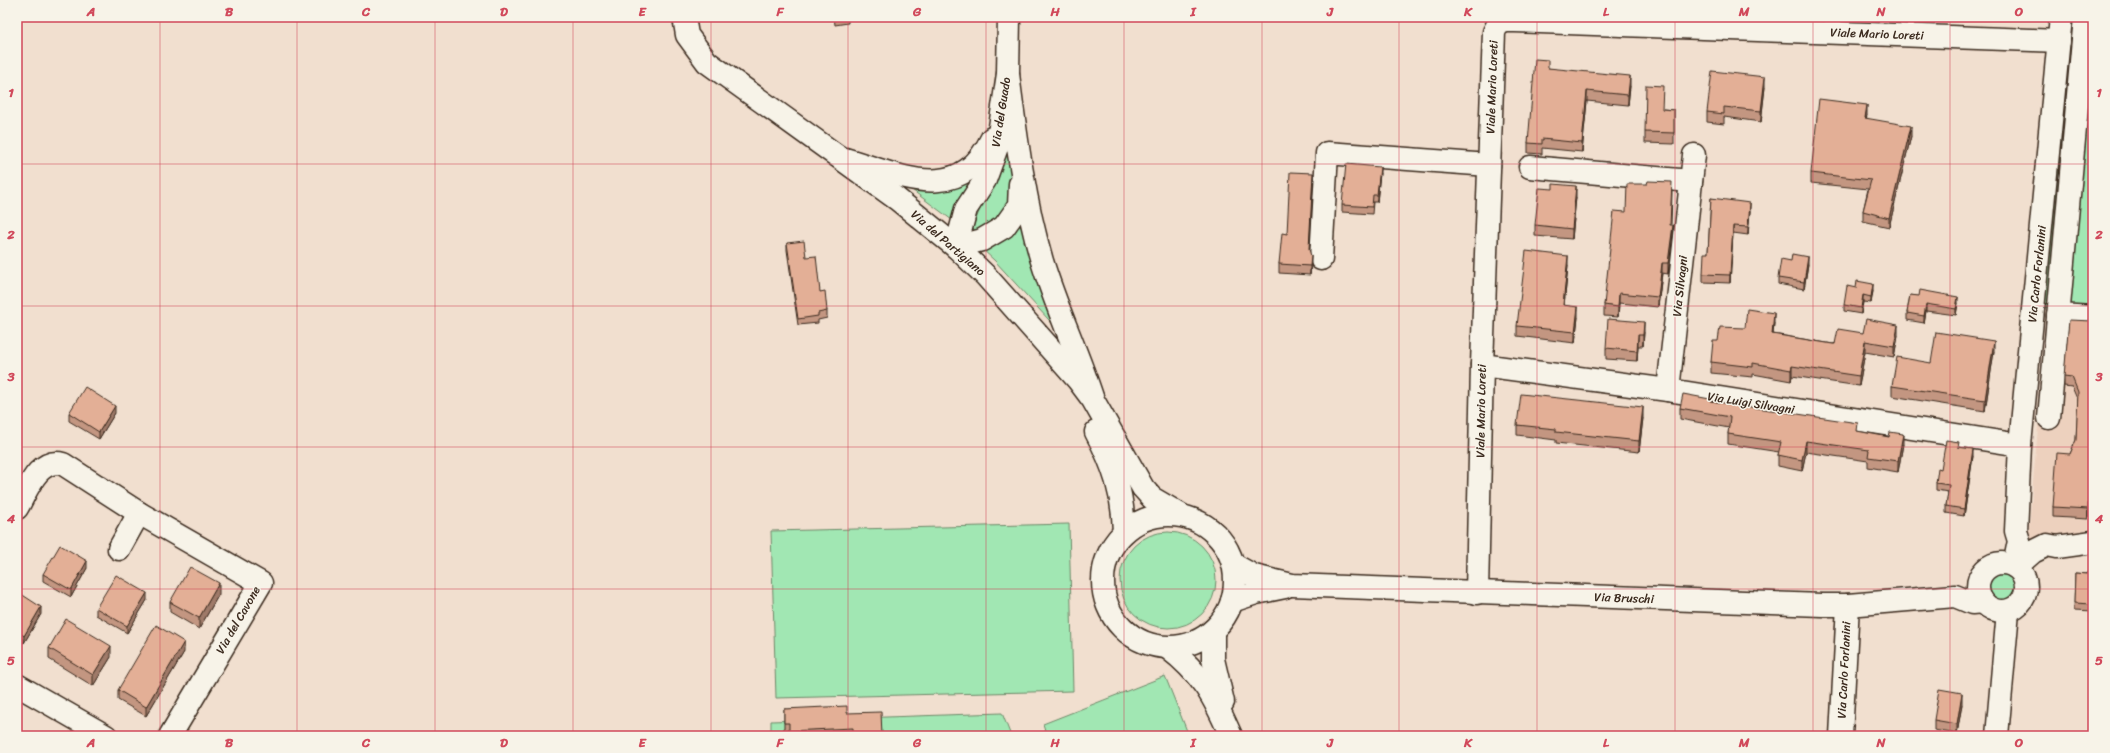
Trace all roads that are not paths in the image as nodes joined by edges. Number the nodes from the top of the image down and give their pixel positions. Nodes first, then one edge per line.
1 (684, 17) edge
2 (1009, 17) edge
3 (2061, 17) edge
4 (2085, 17) edge
5 (2059, 41) junction
6 (1008, 74) junction
7 (1001, 117) junction
8 (1694, 155) dead end
9 (840, 158) junction
10 (1021, 162) junction
11 (1489, 165) junction
12 (1530, 167) dead end
13 (1691, 181) junction
14 (956, 247) junction
15 (1321, 259) dead end
16 (2058, 315) junction
17 (2093, 317) edge
18 (1044, 341) junction
19 (1482, 365) junction
20 (1668, 390) junction
21 (1093, 400) junction
22 (2049, 418) dead end
23 (2020, 445) junction
24 (17, 508) edge
25 (139, 513) junction
26 (1181, 516) junction
27 (1124, 532) junction
28 (2093, 542) edge
29 (119, 549) dead end
30 (1234, 565) junction
31 (2006, 571) junction
32 (1292, 585) junction
33 (1477, 593) junction
34 (1956, 596) junction
35 (1232, 601) junction
36 (1983, 602) junction
37 (1848, 605) junction
38 (2008, 611) junction
39 (1213, 631) junction
40 (1168, 648) junction
41 (17, 685) edge
42 (106, 736) edge
43 (170, 736) edge
44 (1231, 736) edge
45 (1841, 736) edge
46 (1997, 736) edge

1 - 9 street, Via del Partigiano
2 - 6 street, Via del Guado
3 - 5 street, Via Carlo Forlanini
4 - 16 street
5 - 11 street, Viale Mario Loreti
5 - 23 street, Via Carlo Forlanini
6 - 7 street, Via del Guado
6 - 10 street
7 - 9 street
7 - 14 street, Via del Guado
8 - 13 street, Via Silvagni
9 - 14 street, Via del Partigiano
10 - 14 street
10 - 21 street
11 - 15 street
11 - 19 street, Viale Mario Loreti
12 - 13 street
13 - 20 street, Via Silvagni
14 - 18 street, Via del Partigiano
16 - 17 street
16 - 22 street
18 - 21 street, Via del Partigiano
18 - 27 street, Via del Partigiano
19 - 20 street, Via Luigi Silvagni
19 - 33 street, Viale Mario Loreti
20 - 23 street, Via Luigi Silvagni
21 - 26 street, Via del Partigiano
23 - 31 street, Via Carlo Forlanini
24 - 25 street, Via del Cavone
25 - 29 street
25 - 43 street, Via del Cavone
26 - 27 street
26 - 30 street
27 - 40 street
28 - 31 street
30 - 32 street, Via Bruschi
30 - 35 street
31 - 34 street
31 - 36 street
31 - 38 street
32 - 33 street, Via Bruschi
32 - 35 street, Via Bruschi
33 - 37 street, Via Bruschi
34 - 36 street
34 - 37 street, Via Bruschi
35 - 39 street
36 - 38 street
37 - 45 street, Via Carlo Forlanini
38 - 46 street
39 - 40 street
39 - 44 street
40 - 44 street
41 - 42 street

